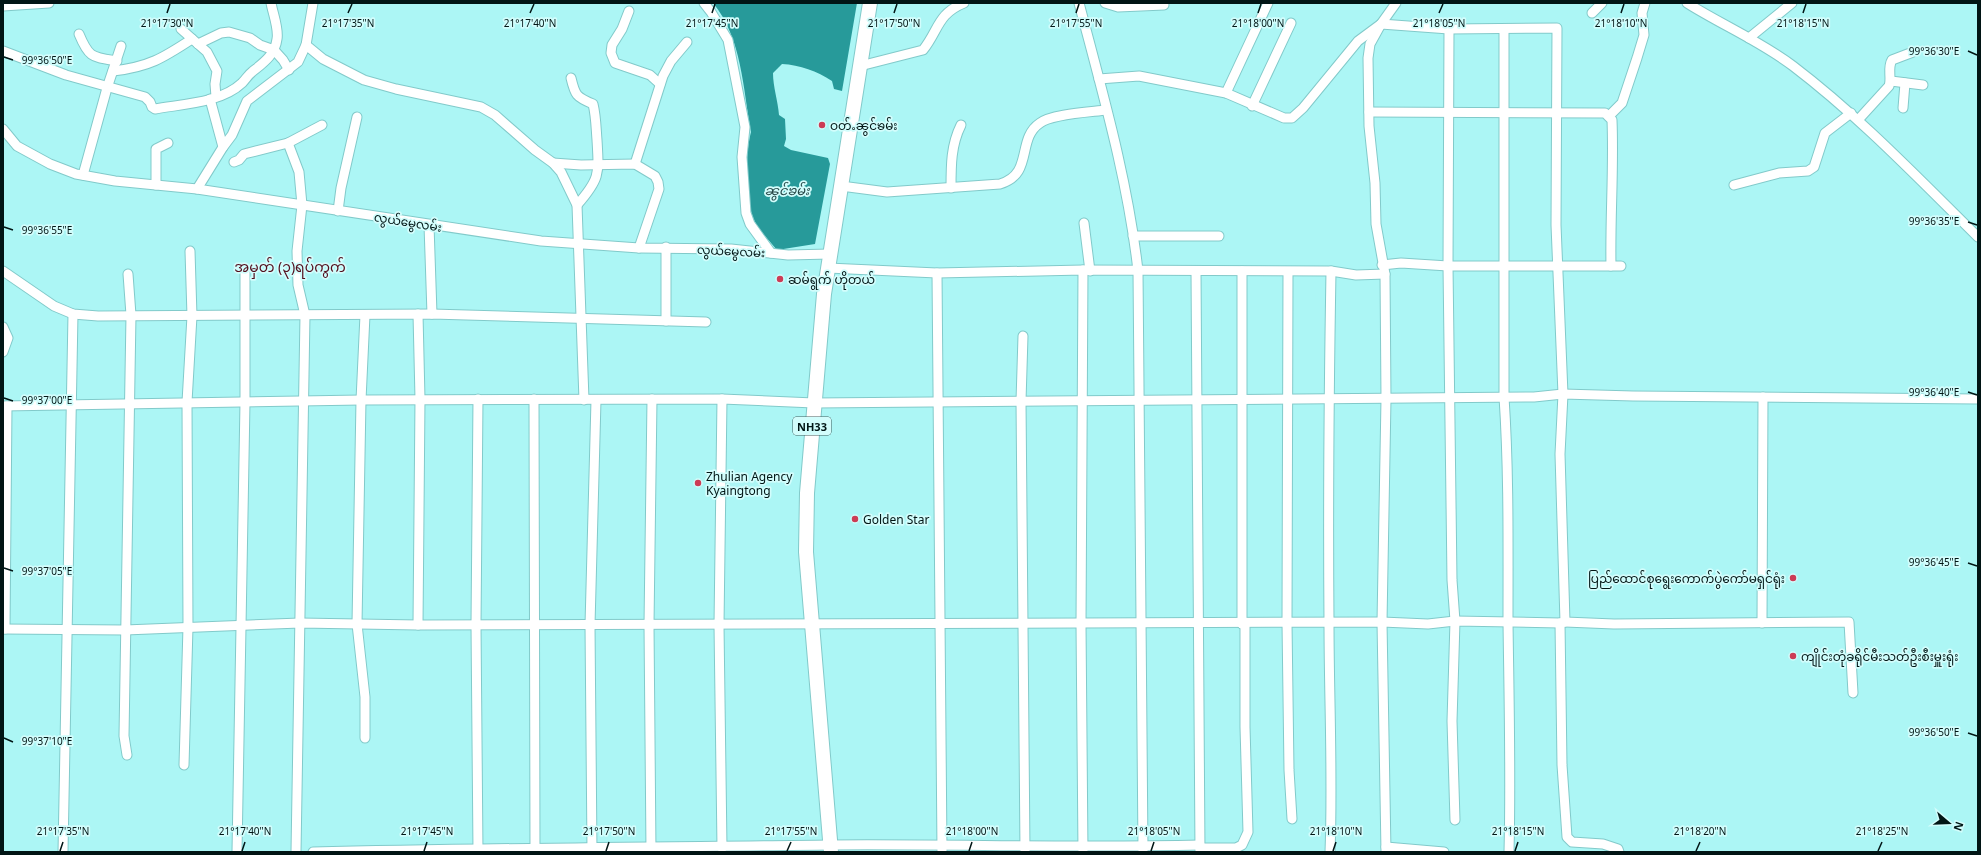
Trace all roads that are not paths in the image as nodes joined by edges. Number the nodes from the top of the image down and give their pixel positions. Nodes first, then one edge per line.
1 (49, 3) edge
2 (271, 3) edge
3 (314, 3) edge
4 (704, 3) edge
5 (870, 3) edge
6 (964, 3) edge
7 (1079, 3) edge
8 (1105, 3) edge
9 (1268, 3) edge
10 (1396, 3) edge
11 (1602, 3) edge
12 (1645, 3) edge
13 (1687, 3) edge
14 (1792, 3) edge
15 (1164, 5) dead end
16 (3, 6) edge
17 (629, 11) dead end
18 (1592, 13) dead end
19 (1291, 23) dead end
20 (1381, 24) junction
21 (181, 29) dead end
22 (1449, 29) junction
23 (1504, 29) junction
24 (79, 34) dead end
25 (1749, 38) junction
26 (195, 41) junction
27 (687, 42) dead end
28 (306, 45) junction
29 (121, 46) dead end
30 (274, 50) junction
31 (3, 51) edge
32 (1913, 52) dead end
33 (117, 61) junction
34 (860, 66) junction
35 (289, 70) junction
36 (113, 71) junction
37 (571, 78) dead end
38 (1099, 79) junction
39 (1891, 81) junction
40 (1904, 83) junction
41 (660, 84) junction
42 (1923, 85) dead end
43 (107, 88) junction
44 (1226, 93) junction
45 (213, 98) junction
46 (1252, 106) junction
47 (1903, 108) dead end
48 (1106, 110) junction
49 (1369, 112) junction
50 (1557, 112) junction
51 (1449, 113) junction
52 (1504, 113) junction
53 (1851, 113) junction
54 (1610, 116) junction
55 (357, 117) dead end
56 (1858, 120) junction
57 (322, 124) dead end
58 (961, 124) dead end
59 (3, 128) edge
60 (168, 143) dead end
61 (288, 143) junction
62 (223, 147) junction
63 (234, 162) dead end
64 (553, 163) junction
65 (599, 164) junction
66 (635, 164) junction
67 (83, 175) junction
68 (156, 184) junction
69 (1734, 185) dead end
70 (841, 186) junction
71 (951, 188) junction
72 (197, 189) junction
73 (302, 205) junction
74 (577, 205) junction
75 (338, 211) junction
76 (1084, 223) dead end
77 (429, 225) junction
78 (1133, 236) junction
79 (1219, 236) dead end
80 (1978, 236) edge
81 (580, 244) junction
82 (666, 247) junction
83 (639, 248) junction
84 (190, 251) dead end
85 (771, 253) junction
86 (829, 261) junction
87 (1504, 265) junction
88 (1557, 265) junction
89 (1448, 266) junction
90 (1611, 266) junction
91 (1621, 266) dead end
92 (1384, 269) junction
93 (245, 270) dead end
94 (1086, 270) junction
95 (3, 271) edge
96 (1138, 271) junction
97 (1196, 271) junction
98 (1242, 271) junction
99 (1331, 271) junction
100 (1288, 272) junction
101 (937, 273) junction
102 (128, 274) dead end
103 (73, 314) junction
104 (418, 314) junction
105 (432, 314) junction
106 (131, 315) junction
107 (246, 315) junction
108 (306, 315) junction
109 (365, 315) junction
110 (192, 316) junction
111 (580, 318) junction
112 (666, 321) junction
113 (706, 322) dead end
114 (3, 327) edge
115 (1023, 336) dead end
116 (3, 352) edge
117 (1563, 394) junction
118 (1504, 397) junction
119 (1763, 397) junction
120 (1450, 398) junction
121 (478, 399) junction
122 (534, 399) junction
123 (652, 399) junction
124 (722, 399) junction
125 (1288, 399) junction
126 (1329, 399) junction
127 (1386, 399) junction
128 (1978, 399) edge
129 (361, 400) junction
130 (420, 400) junction
131 (584, 400) junction
132 (596, 400) junction
133 (1139, 400) junction
134 (1196, 400) junction
135 (1243, 400) junction
136 (1021, 401) junction
137 (1082, 401) junction
138 (188, 402) junction
139 (245, 402) junction
140 (303, 402) junction
141 (938, 402) junction
142 (814, 403) junction
143 (130, 404) junction
144 (72, 405) junction
145 (5, 406) edge
146 (1455, 621) junction
147 (1382, 622) junction
148 (1508, 622) junction
149 (300, 623) junction
150 (1288, 623) junction
151 (1328, 623) junction
152 (1562, 623) junction
153 (1762, 623) junction
154 (357, 624) junction
155 (939, 624) junction
156 (1024, 624) junction
157 (1081, 624) junction
158 (1141, 624) junction
159 (1198, 624) junction
160 (1243, 624) junction
161 (242, 625) junction
162 (418, 625) junction
163 (476, 625) junction
164 (534, 625) junction
165 (590, 625) junction
166 (649, 625) junction
167 (719, 625) junction
168 (812, 625) junction
169 (188, 627) junction
170 (4, 629) edge
171 (66, 629) junction
172 (125, 630) junction
173 (1853, 693) dead end
174 (365, 738) dead end
175 (127, 754) dead end
176 (184, 765) dead end
177 (1292, 819) dead end
178 (1455, 820) dead end
179 (722, 848) junction
180 (1083, 848) edge
181 (1200, 848) edge
182 (831, 849) edge
183 (942, 849) edge
184 (1025, 849) edge
185 (1143, 849) edge
186 (478, 850) edge
187 (535, 850) edge
188 (592, 850) edge
189 (651, 850) edge
190 (1386, 850) edge
191 (422, 851) edge
192 (63, 852) edge
193 (237, 852) edge
194 (296, 852) edge
195 (313, 852) edge
196 (1330, 852) edge
197 (1444, 852) edge
198 (1509, 852) edge
199 (1619, 852) edge

1 - 16 street
2 - 30 street
3 - 28 street
4 - 85 street
5 - 34 highway, NH33
6 - 34 street
7 - 38 street
8 - 15 street
9 - 44 street
10 - 20 street
11 - 18 street
12 - 54 street
13 - 25 street
14 - 25 street
17 - 41 street
19 - 46 street
20 - 22 street
20 - 46 street
20 - 49 street
21 - 26 street
22 - 23 street
22 - 51 street
23 - 50 street
23 - 52 street
24 - 33 street
25 - 53 street
26 - 30 street
26 - 36 street
26 - 45 street
27 - 41 street
28 - 35 street
28 - 64 street
29 - 33 street
30 - 35 street
30 - 45 street
31 - 43 street
32 - 39 street
33 - 36 street
34 - 70 highway, NH33
35 - 62 street
36 - 43 street
37 - 65 street
38 - 44 street
38 - 48 street
39 - 40 street
39 - 56 street
40 - 42 street
40 - 47 street
41 - 66 street
43 - 45 street
43 - 67 street
44 - 46 street
45 - 62 street
48 - 71 street
48 - 78 street
49 - 51 street
49 - 92 street
50 - 52 street
50 - 54 street
50 - 88 street
51 - 52 street
51 - 89 street
52 - 87 street
53 - 56 street
53 - 69 street
54 - 90 street
55 - 75 street
56 - 80 street
57 - 61 street
58 - 71 street
59 - 67 street, လွယ်မွေလမ်း
60 - 68 street
61 - 63 street
61 - 73 street
62 - 72 street
64 - 65 street
64 - 74 street
65 - 66 street
65 - 74 street
66 - 83 street
67 - 68 street, လွယ်မွေလမ်း
68 - 72 street, လွယ်မွေလမ်း
70 - 71 street
70 - 86 highway, NH33
72 - 73 street, လွယ်မွေလမ်း
73 - 75 street, လွယ်မွေလမ်း
73 - 108 street
74 - 81 street
75 - 77 street, လွယ်မွေလမ်း
76 - 94 street
77 - 81 street, လွယ်မွေလမ်း
77 - 105 street
78 - 79 street
78 - 96 street
81 - 83 street, လွယ်မွေလမ်း
81 - 111 street
82 - 83 street, လွယ်မွေလမ်း
82 - 85 street, လွယ်မွေလမ်း
82 - 112 street
84 - 110 street
85 - 86 street, လွယ်မွေလမ်း
86 - 101 street, လွယ်မွေလမ်း
86 - 142 highway, NH33
87 - 88 street, လွယ်မွေလမ်း
87 - 89 street, လွယ်မွေလမ်း
87 - 118 street
88 - 90 street, လွယ်မွေလမ်း
88 - 117 street
89 - 92 street, လွယ်မွေလမ်း
89 - 120 street
90 - 91 street, လွယ်မွေလမ်း
92 - 99 street, လွယ်မွေလမ်း
92 - 127 street
93 - 107 street
94 - 96 street, လွယ်မွေလမ်း
94 - 101 street, လွယ်မွေလမ်း
94 - 137 street
95 - 103 street
96 - 97 street, လွယ်မွေလမ်း
96 - 133 street
97 - 98 street, လွယ်မွေလမ်း
97 - 134 street
98 - 100 street, လွယ်မွေလမ်း
98 - 135 street
99 - 100 street, လွယ်မွေလမ်း
99 - 126 street
100 - 125 street
101 - 141 street
102 - 106 street
103 - 106 street
103 - 144 street
104 - 105 street
104 - 109 street
104 - 130 street
105 - 111 street
106 - 110 street
106 - 143 street
107 - 108 street
107 - 110 street
107 - 139 street
108 - 109 street
108 - 140 street
109 - 129 street
110 - 138 street
111 - 112 street
111 - 131 street
112 - 113 street
114 - 116 street
115 - 136 street
117 - 118 street
117 - 119 street
117 - 152 street
118 - 120 street
118 - 148 street
119 - 128 street
119 - 153 street
120 - 127 street
120 - 146 street
121 - 122 street
121 - 130 street
121 - 163 street
122 - 131 street
122 - 164 street
123 - 124 street
123 - 132 street
123 - 166 street
124 - 142 street
124 - 167 street
125 - 126 street
125 - 135 street
125 - 150 street
126 - 127 street
126 - 151 street
127 - 147 street
129 - 130 street
129 - 140 street
129 - 154 street
130 - 162 street
131 - 132 street
132 - 165 street
133 - 134 street
133 - 137 street
133 - 158 street
134 - 135 street
134 - 159 street
135 - 160 street
136 - 137 street
136 - 141 street
136 - 156 street
137 - 157 street
138 - 139 street
138 - 143 street
138 - 169 street
139 - 140 street
139 - 161 street
140 - 149 street
141 - 142 street
141 - 155 street
142 - 168 highway, NH33
143 - 144 street
143 - 172 street
144 - 145 street
144 - 171 street
145 - 170 street
146 - 147 street
146 - 148 street
146 - 178 street
147 - 151 street
147 - 190 street
148 - 152 street
148 - 198 street
149 - 154 street
149 - 161 street
149 - 194 street
150 - 151 street
150 - 160 street
150 - 177 street
151 - 196 street
152 - 153 street
152 - 199 street
153 - 173 street
154 - 162 street
154 - 174 street
155 - 156 street
155 - 168 street
155 - 183 street
156 - 157 street
156 - 184 street
157 - 158 street
157 - 180 street
158 - 159 street
158 - 185 street
159 - 160 street
159 - 181 street
160 - 181 street
161 - 169 street
161 - 193 street
162 - 163 street
163 - 164 street
163 - 186 street
164 - 165 street
164 - 187 street
165 - 166 street
165 - 188 street
166 - 167 street
166 - 189 street
167 - 168 street
167 - 179 street
168 - 182 highway, NH33
169 - 172 street
169 - 176 street
170 - 171 street
171 - 172 street
171 - 192 street
172 - 175 street
179 - 182 street
179 - 189 street
180 - 184 street
180 - 185 street
181 - 185 street
182 - 183 street
183 - 184 street
186 - 187 street
186 - 191 street
187 - 188 street
188 - 189 street
190 - 197 street
191 - 195 street

